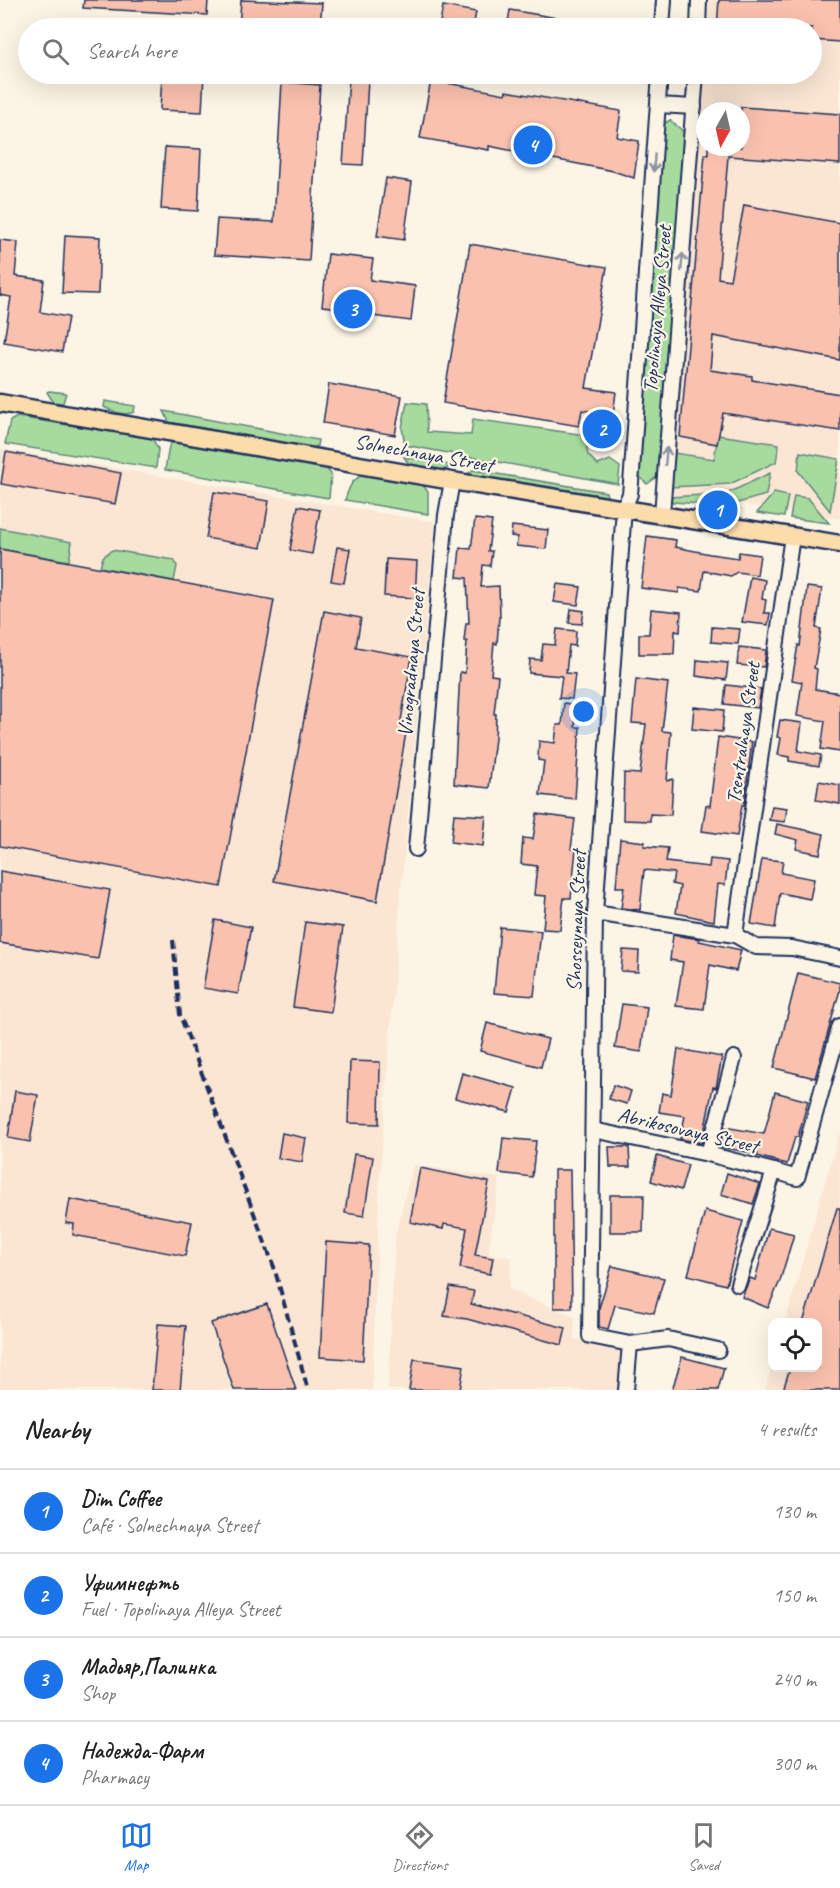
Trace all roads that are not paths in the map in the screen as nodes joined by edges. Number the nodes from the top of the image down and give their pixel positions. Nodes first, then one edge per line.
1 (664, 0) edge
2 (699, 0) edge
3 (663, 18) edge
4 (698, 18) edge
5 (659, 84) edge
6 (695, 84) edge
7 (658, 105) junction
8 (694, 107) junction
9 (0, 403) edge
10 (452, 481) junction
11 (624, 508) junction
12 (662, 514) junction
13 (792, 536) junction
14 (840, 544) edge
15 (416, 849) dead end
16 (595, 913) junction
17 (735, 935) junction
18 (840, 958) edge
19 (840, 1026) edge
20 (734, 1058) dead end
21 (593, 1130) junction
22 (708, 1154) junction
23 (774, 1171) junction
24 (738, 1284) dead end
25 (630, 1344) junction
26 (718, 1350) dead end
27 (626, 1390) edge

1 - 3 street
2 - 4 street
5 - 7 street, Topolinaya Alleya Street
6 - 8 street, Topolinaya Alleya Street
7 - 8 street
7 -> 11 street, Topolinaya Alleya Street
12 -> 8 street, Topolinaya Alleya Street
9 - 10 main road, Solnechnaya Street
10 - 11 main road, Solnechnaya Street
10 - 15 street, Vinogradnaya Street
11 - 12 main road, Solnechnaya Street
11 - 16 street, Shosseynaya Street
12 - 13 main road, Solnechnaya Street
13 - 14 main road, Solnechnaya Street
13 - 17 street, Tsentralnaya Street
16 - 17 street
16 - 21 street, Shosseynaya Street
17 - 18 street
19 - 23 street, Abrikosovaya Street
20 - 22 street
21 - 22 street, Abrikosovaya Street
21 - 25 street, Shosseynaya Street
22 - 23 street, Abrikosovaya Street
23 - 24 street
25 - 26 street
25 - 27 street

